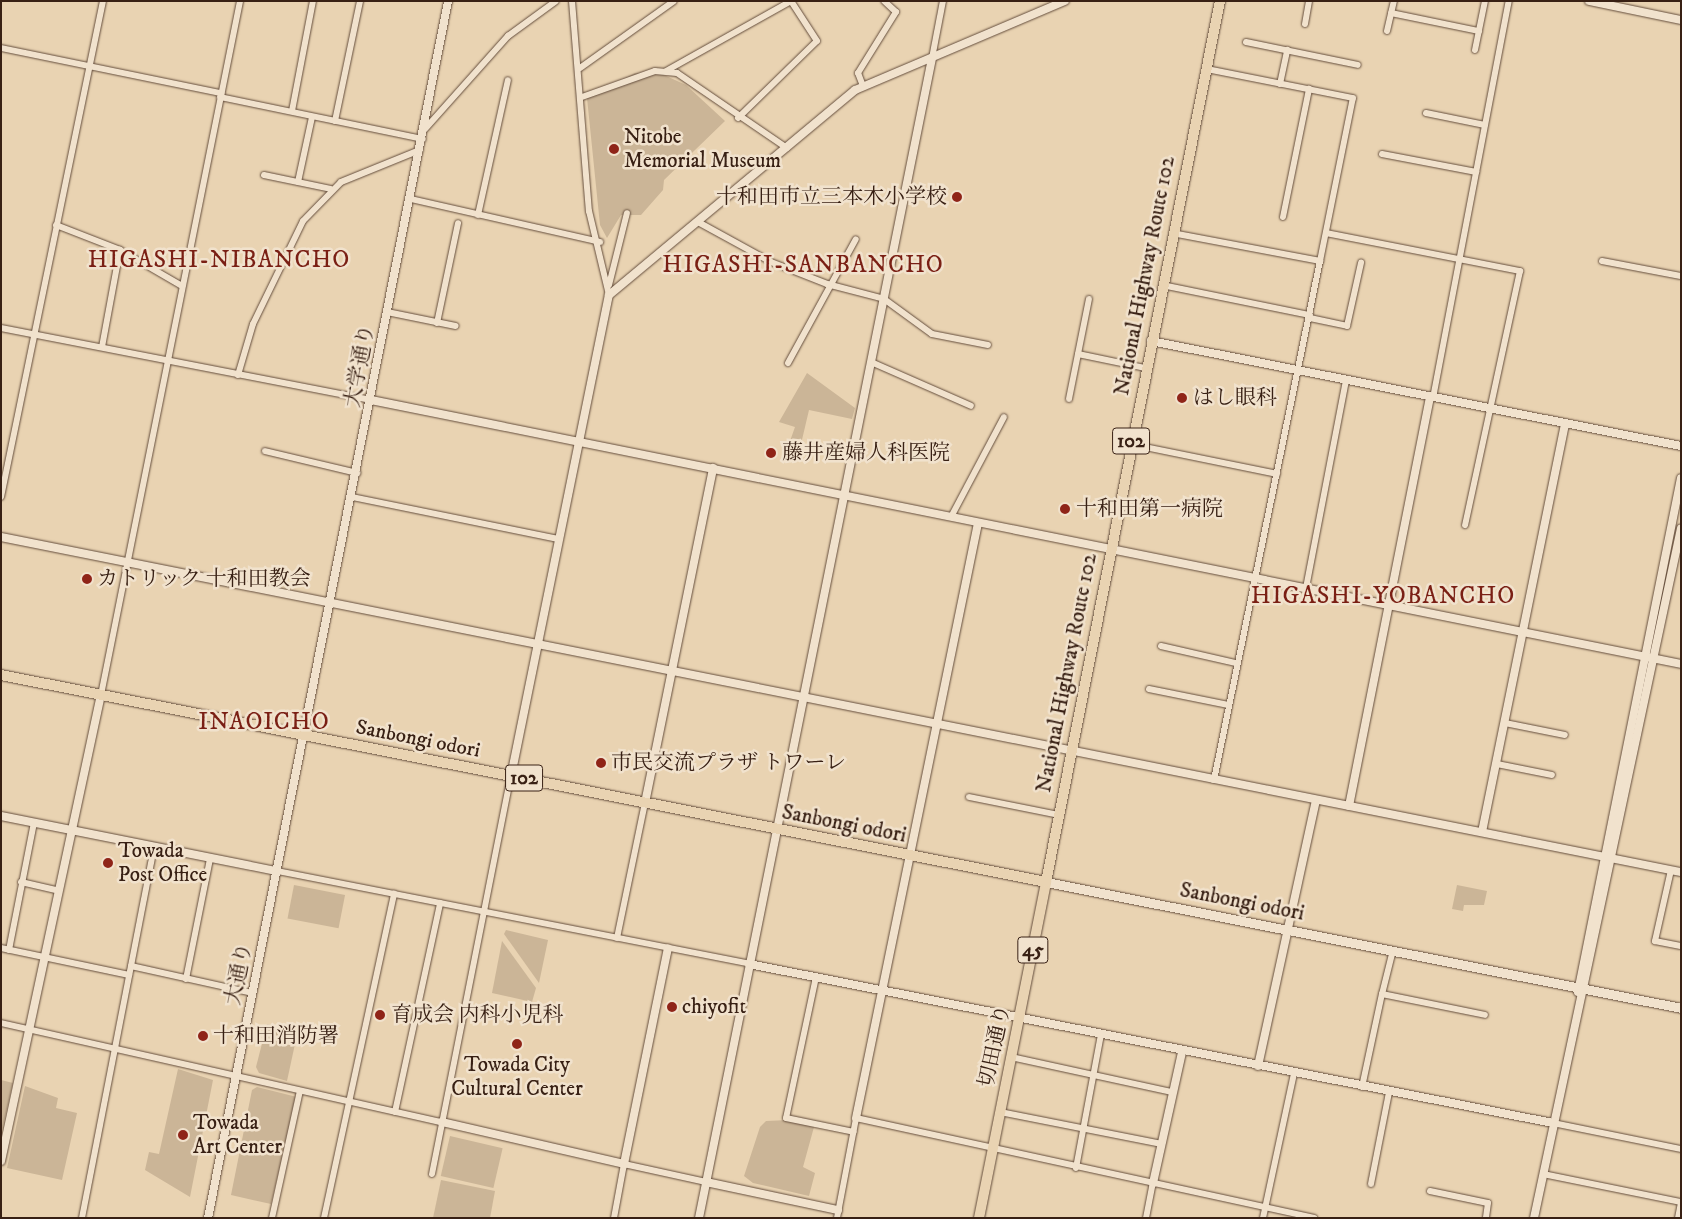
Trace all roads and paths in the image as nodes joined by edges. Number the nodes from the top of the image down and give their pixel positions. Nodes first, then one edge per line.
1 (103, 1) edge
2 (240, 1) edge
3 (312, 1) edge
4 (360, 1) edge
5 (448, 1) edge
6 (556, 1) edge
7 (572, 1) edge
8 (674, 1) edge
9 (791, 1) edge
10 (884, 1) edge
11 (943, 1) edge
12 (1065, 1) edge
13 (1220, 1) edge
14 (1309, 1) edge
15 (1394, 1) edge
16 (1485, 1) edge
17 (1509, 1) edge
18 (1588, 1) edge
19 (1391, 13) junction
20 (1681, 20) edge
21 (1305, 24) dead end
22 (1479, 31) junction
23 (1387, 32) dead end
24 (1246, 42) dead end
25 (1, 48) edge
26 (1287, 50) junction
27 (1475, 50) dead end
28 (932, 58) junction
29 (1358, 65) dead end
30 (90, 67) junction
31 (580, 68) junction
32 (1206, 69) junction
33 (666, 71) junction
34 (508, 80) dead end
35 (1280, 84) junction
36 (862, 86) junction
37 (1308, 89) junction
38 (221, 95) junction
39 (582, 98) junction
40 (292, 112) junction
41 (1426, 113) dead end
42 (312, 117) junction
43 (738, 118) junction
44 (335, 121) junction
45 (1486, 126) junction
46 (425, 129) junction
47 (422, 139) junction
48 (787, 148) junction
49 (420, 150) junction
50 (1382, 154) dead end
51 (1476, 172) junction
52 (264, 175) dead end
53 (298, 182) junction
54 (331, 189) junction
55 (411, 198) junction
56 (627, 213) dead end
57 (478, 215) junction
58 (1283, 217) dead end
59 (698, 222) junction
60 (458, 223) dead end
61 (56, 225) junction
62 (1172, 233) junction
63 (1326, 233) junction
64 (856, 239) dead end
65 (600, 242) junction
66 (120, 250) junction
67 (1459, 258) junction
68 (1320, 260) junction
69 (1602, 261) dead end
70 (1361, 263) dead end
71 (1681, 276) edge
72 (827, 284) junction
73 (1162, 285) junction
74 (182, 286) junction
75 (609, 291) junction
76 (884, 299) junction
77 (1089, 299) dead end
78 (387, 312) junction
79 (1310, 317) junction
80 (437, 323) junction
81 (456, 326) dead end
82 (1, 328) edge
83 (34, 335) junction
84 (1151, 342) junction
85 (988, 345) dead end
86 (102, 347) junction
87 (1078, 354) junction
88 (167, 362) junction
89 (871, 362) junction
90 (788, 363) dead end
91 (1145, 368) junction
92 (1298, 370) junction
93 (238, 375) junction
94 (1346, 380) junction
95 (1432, 398) junction
96 (1069, 399) dead end
97 (371, 400) junction
98 (971, 406) dead end
99 (1491, 408) junction
100 (1004, 416) dead end
101 (1564, 423) junction
102 (578, 442) junction
103 (1130, 444) junction
104 (1681, 446) edge
105 (265, 451) dead end
106 (713, 468) junction
107 (357, 473) junction
108 (1276, 474) junction
109 (1681, 478) edge
110 (844, 495) junction
111 (1, 497) edge
112 (352, 497) junction
113 (951, 517) junction
114 (978, 523) junction
115 (1466, 525) dead end
116 (1681, 528) edge
117 (1, 537) edge
118 (558, 539) junction
119 (1110, 549) junction
120 (126, 563) junction
121 (1255, 578) junction
122 (1306, 588) junction
123 (332, 603) junction
124 (1389, 605) junction
125 (1523, 632) junction
126 (538, 644) junction
127 (1161, 646) dead end
128 (1645, 656) junction
129 (1654, 658) junction
130 (1236, 663) junction
131 (1681, 664) edge
132 (671, 671) junction
133 (1, 675) edge
134 (1149, 689) dead end
135 (101, 695) junction
136 (804, 697) junction
137 (1228, 704) junction
138 (938, 723) junction
139 (1505, 723) junction
140 (1565, 735) dead end
141 (306, 737) junction
142 (1071, 750) junction
143 (1497, 764) junction
144 (1552, 775) dead end
145 (511, 776) junction
146 (1214, 780) junction
147 (969, 797) dead end
148 (1316, 800) junction
149 (645, 803) junction
150 (1349, 806) junction
151 (1059, 815) junction
152 (1, 816) edge
153 (34, 823) junction
154 (777, 830) junction
155 (72, 831) junction
156 (1482, 832) junction
157 (154, 847) junction
158 (912, 856) junction
159 (1604, 856) junction
160 (1613, 858) junction
161 (210, 859) junction
162 (1671, 870) junction
163 (277, 871) junction
164 (1681, 872) edge
165 (21, 882) junction
166 (1046, 882) junction
167 (60, 891) junction
168 (394, 893) junction
169 (440, 903) junction
170 (484, 911) junction
171 (1285, 930) junction
172 (617, 938) junction
173 (1681, 946) edge
174 (1, 948) edge
175 (668, 948) junction
176 (9, 950) junction
177 (1393, 950) junction
178 (45, 957) junction
179 (749, 964) junction
180 (131, 966) junction
181 (129, 975) junction
182 (816, 977) junction
183 (186, 979) junction
184 (1581, 988) junction
185 (884, 990) junction
186 (253, 993) junction
187 (1382, 994) junction
188 (1681, 1008) edge
189 (1485, 1015) dead end
190 (1020, 1019) junction
191 (1, 1023) edge
192 (29, 1030) junction
193 (1101, 1035) junction
194 (114, 1048) junction
195 (1182, 1052) junction
196 (1011, 1057) junction
197 (1258, 1066) junction
198 (1093, 1074) junction
199 (1294, 1074) junction
200 (236, 1076) junction
201 (1362, 1087) junction
202 (300, 1091) junction
203 (1172, 1092) junction
204 (1389, 1092) junction
205 (350, 1102) junction
206 (395, 1112) junction
207 (1000, 1112) junction
208 (856, 1118) junction
209 (442, 1122) junction
210 (1553, 1124) junction
211 (1082, 1130) junction
212 (854, 1132) junction
213 (1162, 1144) junction
214 (993, 1148) junction
215 (1681, 1148) edge
216 (1, 1161) edge
217 (624, 1164) junction
218 (1076, 1168) junction
219 (432, 1174) dead end
220 (1543, 1174) junction
221 (706, 1182) junction
222 (1153, 1183) junction
223 (1371, 1184) dead end
224 (1430, 1191) dead end
225 (1681, 1202) edge
226 (1265, 1207) junction
227 (837, 1214) edge
228 (82, 1218) edge
229 (208, 1218) edge
230 (272, 1218) edge
231 (324, 1218) edge
232 (614, 1218) edge
233 (699, 1218) edge
234 (979, 1218) edge
235 (1146, 1218) edge
236 (1263, 1218) edge
237 (1314, 1218) edge
238 (1486, 1218) edge
239 (1534, 1218) edge
240 (1678, 1218) edge

1 - 30 street
2 - 38 street
3 - 40 street
4 - 44 street
5 - 46 street, 大学通り
6 - 46 street
7 - 31 street
8 - 31 street
9 - 33 street
9 - 43 street
10 - 36 street
11 - 28 street
12 - 28 street
13 - 32 main road, National Highway Route 102 / 102
14 - 21 street
15 - 19 street
16 - 22 street
17 - 45 street
18 - 20 street
19 - 22 street
19 - 23 street
22 - 27 street
24 - 26 street
25 - 30 street
26 - 29 street
26 - 35 street
28 - 36 street
28 - 76 street
30 - 38 street
30 - 61 street
31 - 39 street
32 - 35 street
32 - 62 main road, National Highway Route 102 / 102
33 - 39 street
33 - 43 street
34 - 57 street
35 - 37 street
36 - 48 street
37 - 58 street
37 - 63 street
38 - 40 street
38 - 74 street
39 - 65 street
40 - 42 street
41 - 45 street
42 - 44 street
42 - 53 street
43 - 48 street
44 - 47 street
45 - 51 street
46 - 47 street, 大学通り
47 - 49 street, 大学通り
48 - 59 street
49 - 54 street
49 - 55 street, 大学通り
50 - 51 street
51 - 67 street
52 - 53 street
53 - 54 street
54 - 93 street
55 - 57 street
55 - 78 street, 大学通り
56 - 75 street
57 - 65 street
59 - 72 street
59 - 75 street
60 - 80 street
61 - 66 street
61 - 83 street
62 - 68 street
62 - 73 main road, National Highway Route 102 / 102
63 - 67 street
63 - 68 street
64 - 72 street
65 - 75 street
66 - 74 street
66 - 86 street
67 - 95 street
67 - 99 street
68 - 79 street
69 - 71 street
70 - 79 street
72 - 76 street
72 - 90 street
73 - 79 street
73 - 84 main road, National Highway Route 102 / 102
74 - 88 street
75 - 102 street
76 - 85 street
76 - 89 street
77 - 87 street
78 - 80 street
78 - 97 street, 大学通り
79 - 92 street
80 - 81 street
82 - 83 street
83 - 86 street
83 - 111 street
84 - 91 main road, National Highway Route 102 / 102
84 - 92 street
86 - 88 street
87 - 91 street
87 - 96 street
88 - 93 street
88 - 120 street
89 - 98 street
89 - 110 street
91 - 103 main road, National Highway Route 102 / 102
92 - 94 street
92 - 108 street
93 - 97 street
94 - 95 street
94 - 122 street
95 - 99 street
95 - 124 street
97 - 102 street
97 - 107 street, 大学通り
99 - 101 street
99 - 115 street
100 - 113 street
101 - 104 street
101 - 125 street
102 - 106 street
102 - 118 street
103 - 108 street
103 - 119 main road, National Highway Route 102 / 102
105 - 107 street
106 - 110 street
106 - 132 street
107 - 112 street, 大学通り
108 - 121 street
109 - 128 street
110 - 113 street
110 - 136 street
112 - 118 street
112 - 123 street, 大学通り
113 - 114 street
114 - 119 street
114 - 138 street
116 - 129 street
117 - 120 street
118 - 126 street
119 - 121 street
119 - 142 main road, National Highway Route 102 / 102
120 - 123 street
120 - 135 street
121 - 122 street
121 - 130 street
122 - 124 street
123 - 126 street
123 - 141 street, 大学通り
124 - 125 street
124 - 150 street
125 - 128 street
125 - 139 street
126 - 132 street
126 - 145 street
127 - 130 street
128 - 129 street
128 - 159 street
129 - 131 street
129 - 160 street
130 - 137 street
132 - 136 street
132 - 149 street
133 - 135 main road, Sanbongi odori / 102
134 - 137 street
135 - 141 main road, Sanbongi odori / 102
135 - 155 street
136 - 138 street
136 - 154 street
137 - 146 street
138 - 142 street
138 - 158 street
139 - 140 street
139 - 143 street
141 - 145 main road, Sanbongi odori / 102
141 - 163 street, 大通り
142 - 146 street
142 - 151 main road, National Highway Route 102 / 102
143 - 144 street
143 - 156 street
145 - 149 main road, Sanbongi odori / 102
145 - 170 street
146 - 148 street
147 - 151 street
148 - 150 street
148 - 171 street
149 - 154 main road, Sanbongi odori / 102
149 - 172 street
150 - 156 street
151 - 166 main road, National Highway Route 102 / 102
152 - 153 street
153 - 155 street
153 - 165 street
154 - 158 main road, Sanbongi odori / 102
154 - 179 street
155 - 157 street
155 - 167 street
156 - 159 street
157 - 161 street
157 - 180 street
158 - 166 main road, Sanbongi odori / 102
158 - 185 street
159 - 160 street
159 - 184 street
160 - 162 street
160 - 184 street
161 - 163 street
161 - 183 street
162 - 164 street
162 - 173 street
163 - 168 street
163 - 186 street, 大通り
165 - 167 street
165 - 176 street
166 - 171 main road, Sanbongi odori
166 - 190 main road, 切田通り / 45
167 - 178 street
168 - 169 street
168 - 205 street
169 - 170 street
169 - 206 street
170 - 172 street
170 - 209 street
171 - 177 main road, Sanbongi odori
171 - 197 street
172 - 175 street
174 - 176 street
175 - 179 street
175 - 217 street
176 - 178 street
177 - 184 main road, Sanbongi odori
177 - 187 street
178 - 181 street
178 - 192 street
179 - 182 street
179 - 221 street
180 - 181 street
180 - 183 street
181 - 194 street
182 - 185 street
182 - 212 street
183 - 186 street
184 - 188 main road, Sanbongi odori
184 - 210 street
185 - 190 street
185 - 208 street
186 - 200 street, 大通り
187 - 189 street
187 - 201 street
190 - 193 street
190 - 196 main road, 切田通り / 45
191 - 192 street
192 - 194 street
192 - 216 street
193 - 195 street
193 - 198 street
194 - 200 street
194 - 228 street
195 - 197 street
195 - 203 street
196 - 198 street
196 - 207 main road, 切田通り / 45
197 - 199 street
198 - 203 street
198 - 211 street
199 - 201 street
199 - 226 street
200 - 202 street
200 - 229 street, 大通り
201 - 204 street
202 - 205 street
202 - 230 street
203 - 213 street
204 - 210 street
204 - 223 street
205 - 206 street
205 - 231 street
206 - 209 street
207 - 211 street
207 - 214 main road, 切田通り / 45
208 - 212 street
208 - 214 street
209 - 217 street
209 - 219 street
210 - 215 street
210 - 220 street
211 - 213 street
211 - 218 street
212 - 227 street
213 - 222 street
214 - 218 street
214 - 234 main road, 切田通り / 45
217 - 221 street
217 - 232 street
218 - 222 street
220 - 225 street
220 - 239 street
221 - 227 street
221 - 233 street
222 - 226 street
222 - 235 street
224 - 238 street
225 - 240 street
226 - 236 street
226 - 237 street

